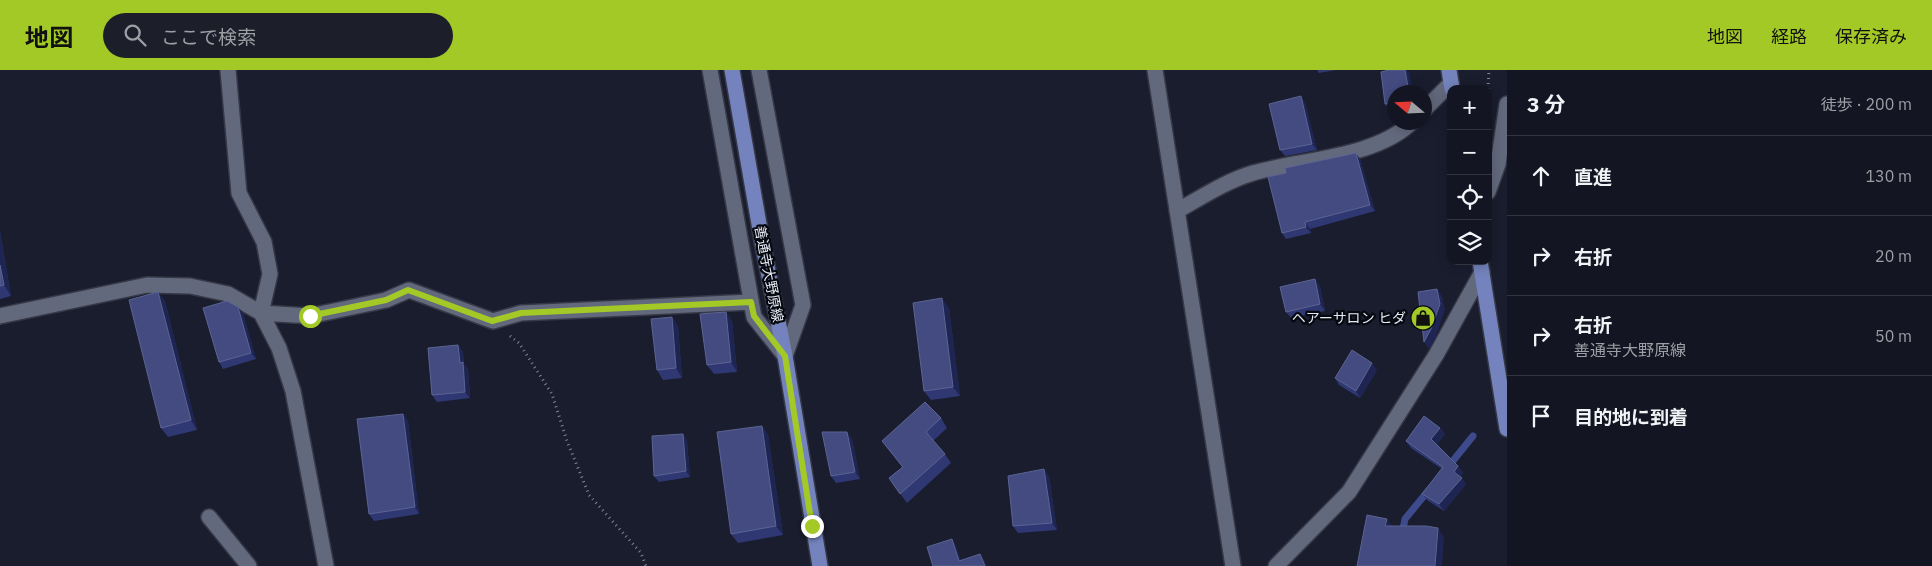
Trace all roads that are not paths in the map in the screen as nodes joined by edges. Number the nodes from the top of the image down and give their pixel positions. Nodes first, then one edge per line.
1 (228, 70) edge
2 (710, 70) edge
3 (732, 70) edge
4 (759, 70) edge
5 (1155, 70) edge
6 (1451, 80) edge
7 (1432, 101) edge
8 (1507, 104) edge
9 (1404, 130) edge
10 (1502, 134) junction
11 (1492, 141) edge
12 (1492, 181) edge
13 (1177, 211) junction
14 (1481, 266) edge
15 (751, 302) junction
16 (261, 313) junction
17 (0, 316) edge
18 (785, 356) junction
19 (1507, 429) edge
20 (208, 517) dead end
21 (249, 566) edge
22 (326, 566) edge
23 (820, 566) edge
24 (1233, 566) edge
25 (1276, 566) edge

1 - 16 street
2 - 15 street
3 - 18 main road, 善通寺大野原線
4 - 18 street
5 - 13 street
6 - 7 street
8 - 10 street
9 - 13 street
10 - 11 street
10 - 12 street
13 - 24 street
14 - 19 main road
14 - 25 street
15 - 16 street
15 - 18 street
16 - 17 street
16 - 22 street
18 - 23 main road, 善通寺大野原線
20 - 21 street

